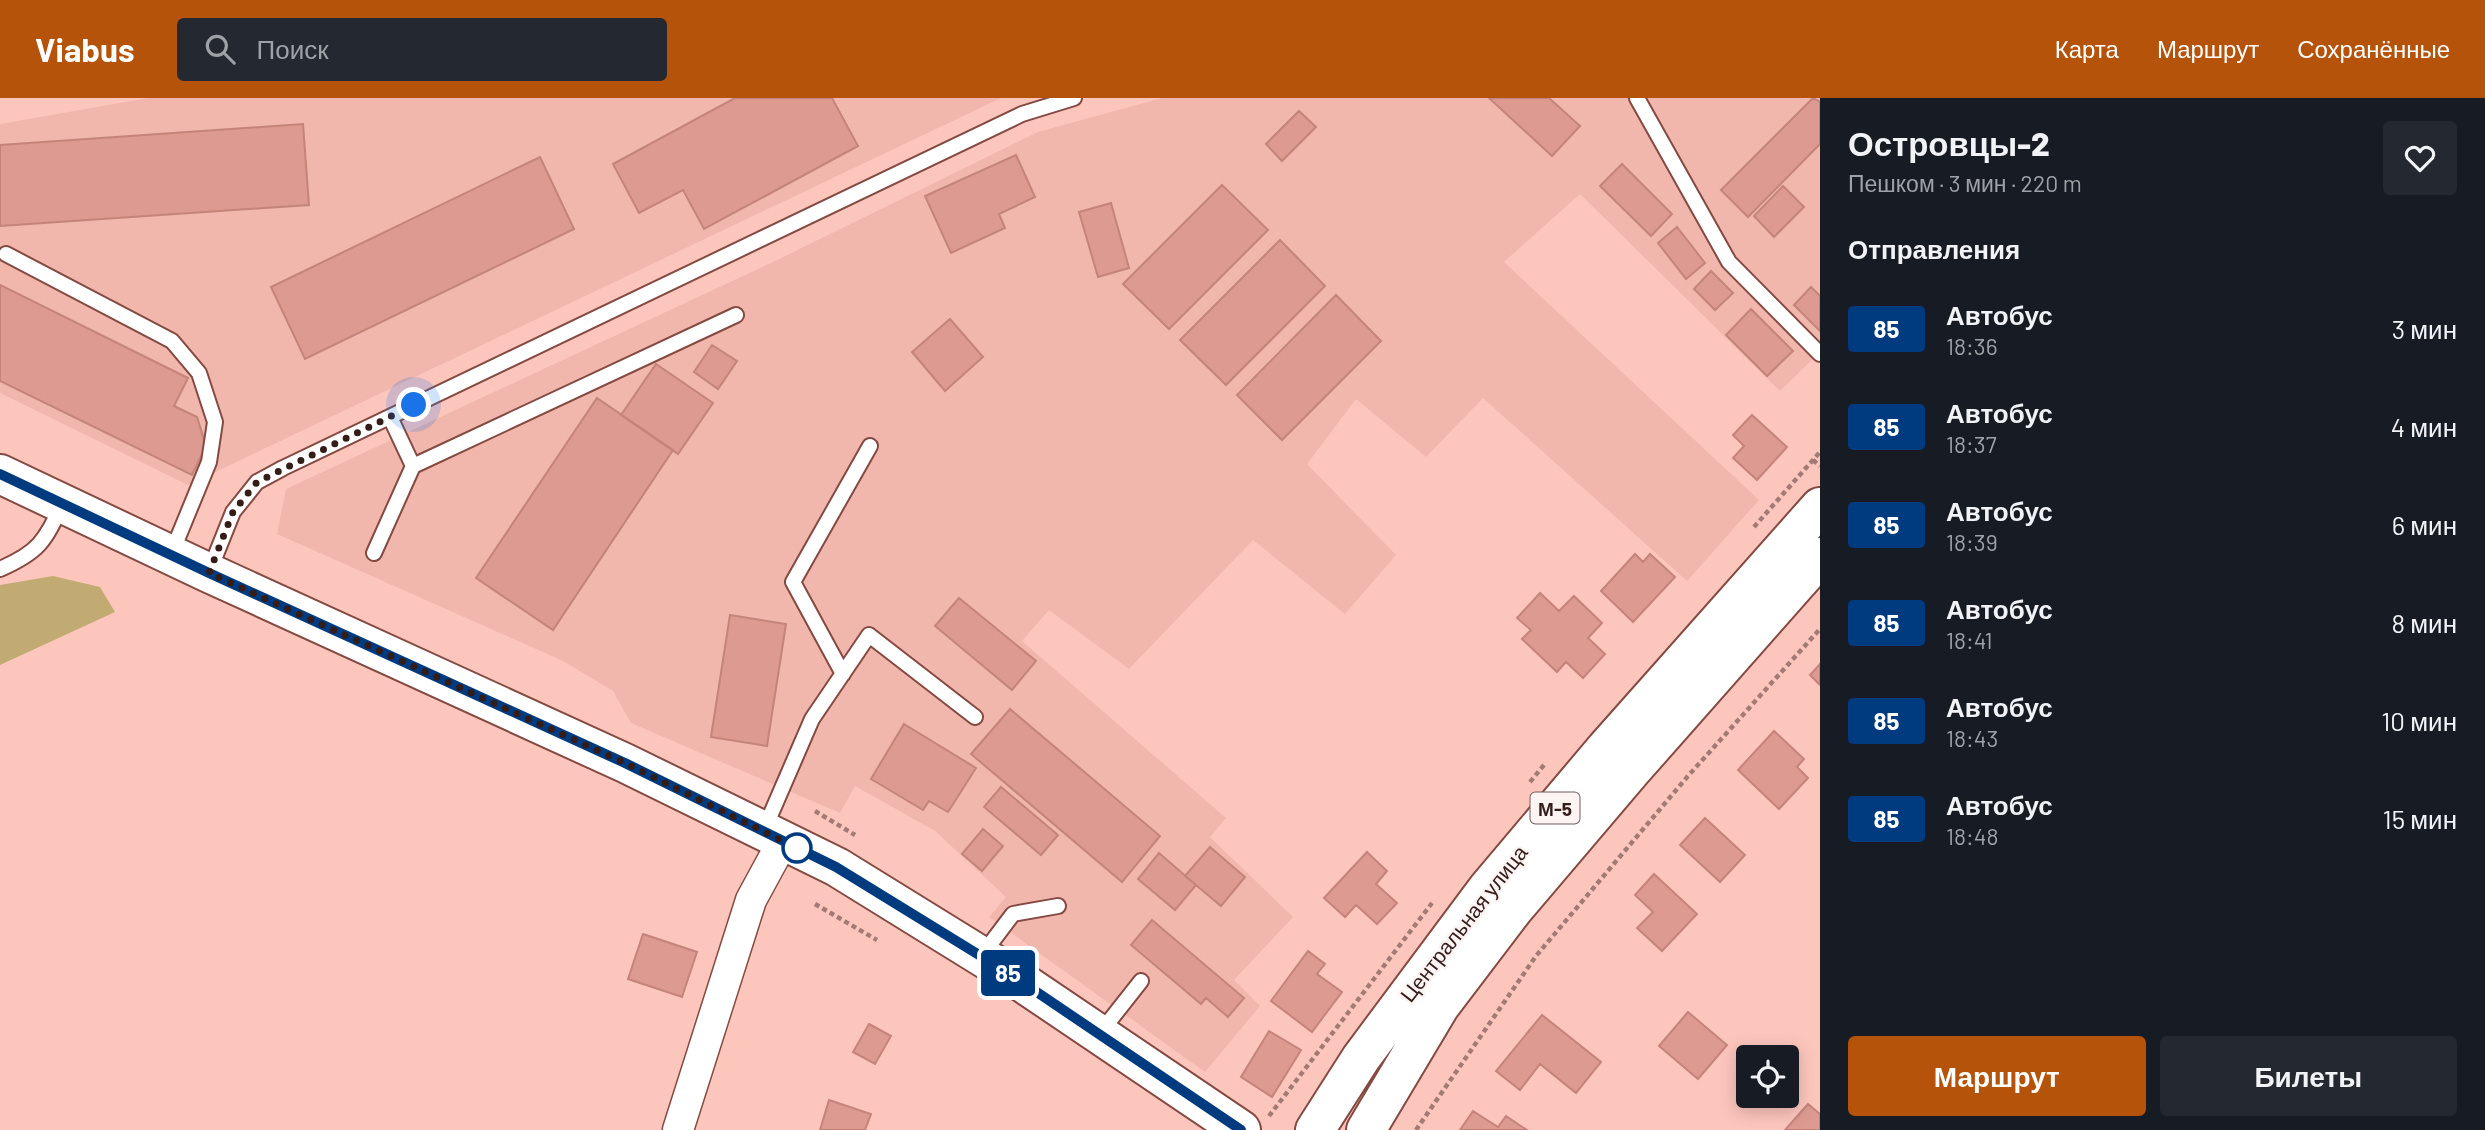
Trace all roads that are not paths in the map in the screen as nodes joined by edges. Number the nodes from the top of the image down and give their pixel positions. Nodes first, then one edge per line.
1 (1074, 98) edge
2 (1637, 98) edge
3 (6, 254) dead end
4 (736, 315) dead end
5 (1820, 354) edge
6 (390, 417) junction
7 (870, 446) dead end
8 (413, 466) junction
9 (0, 474) edge
10 (63, 504) junction
11 (1820, 507) edge
12 (374, 553) dead end
13 (171, 554) junction
14 (1820, 557) edge
15 (0, 569) edge
16 (209, 573) junction
17 (843, 674) junction
18 (975, 716) dead end
19 (773, 836) junction
20 (1058, 906) dead end
21 (981, 957) junction
22 (1141, 981) dead end
23 (1099, 1034) junction
24 (678, 1130) edge
25 (1241, 1130) edge
26 (1315, 1130) edge
27 (1366, 1130) edge

1 - 6 lane
2 - 5 lane
3 - 13 lane
4 - 8 lane
6 - 8 lane
6 - 16 lane
7 - 17 lane
8 - 12 lane
9 - 10 main road
10 - 13 main road
10 - 15 lane
11 - 26 main road, Центральная улица / М-5
13 - 16 main road
14 - 27 main road, Центральная улица / М-5
16 - 19 main road
17 - 18 lane
17 - 19 lane
19 - 21 main road
19 - 24 street
20 - 21 lane
21 - 23 main road
22 - 23 lane
23 - 25 main road

